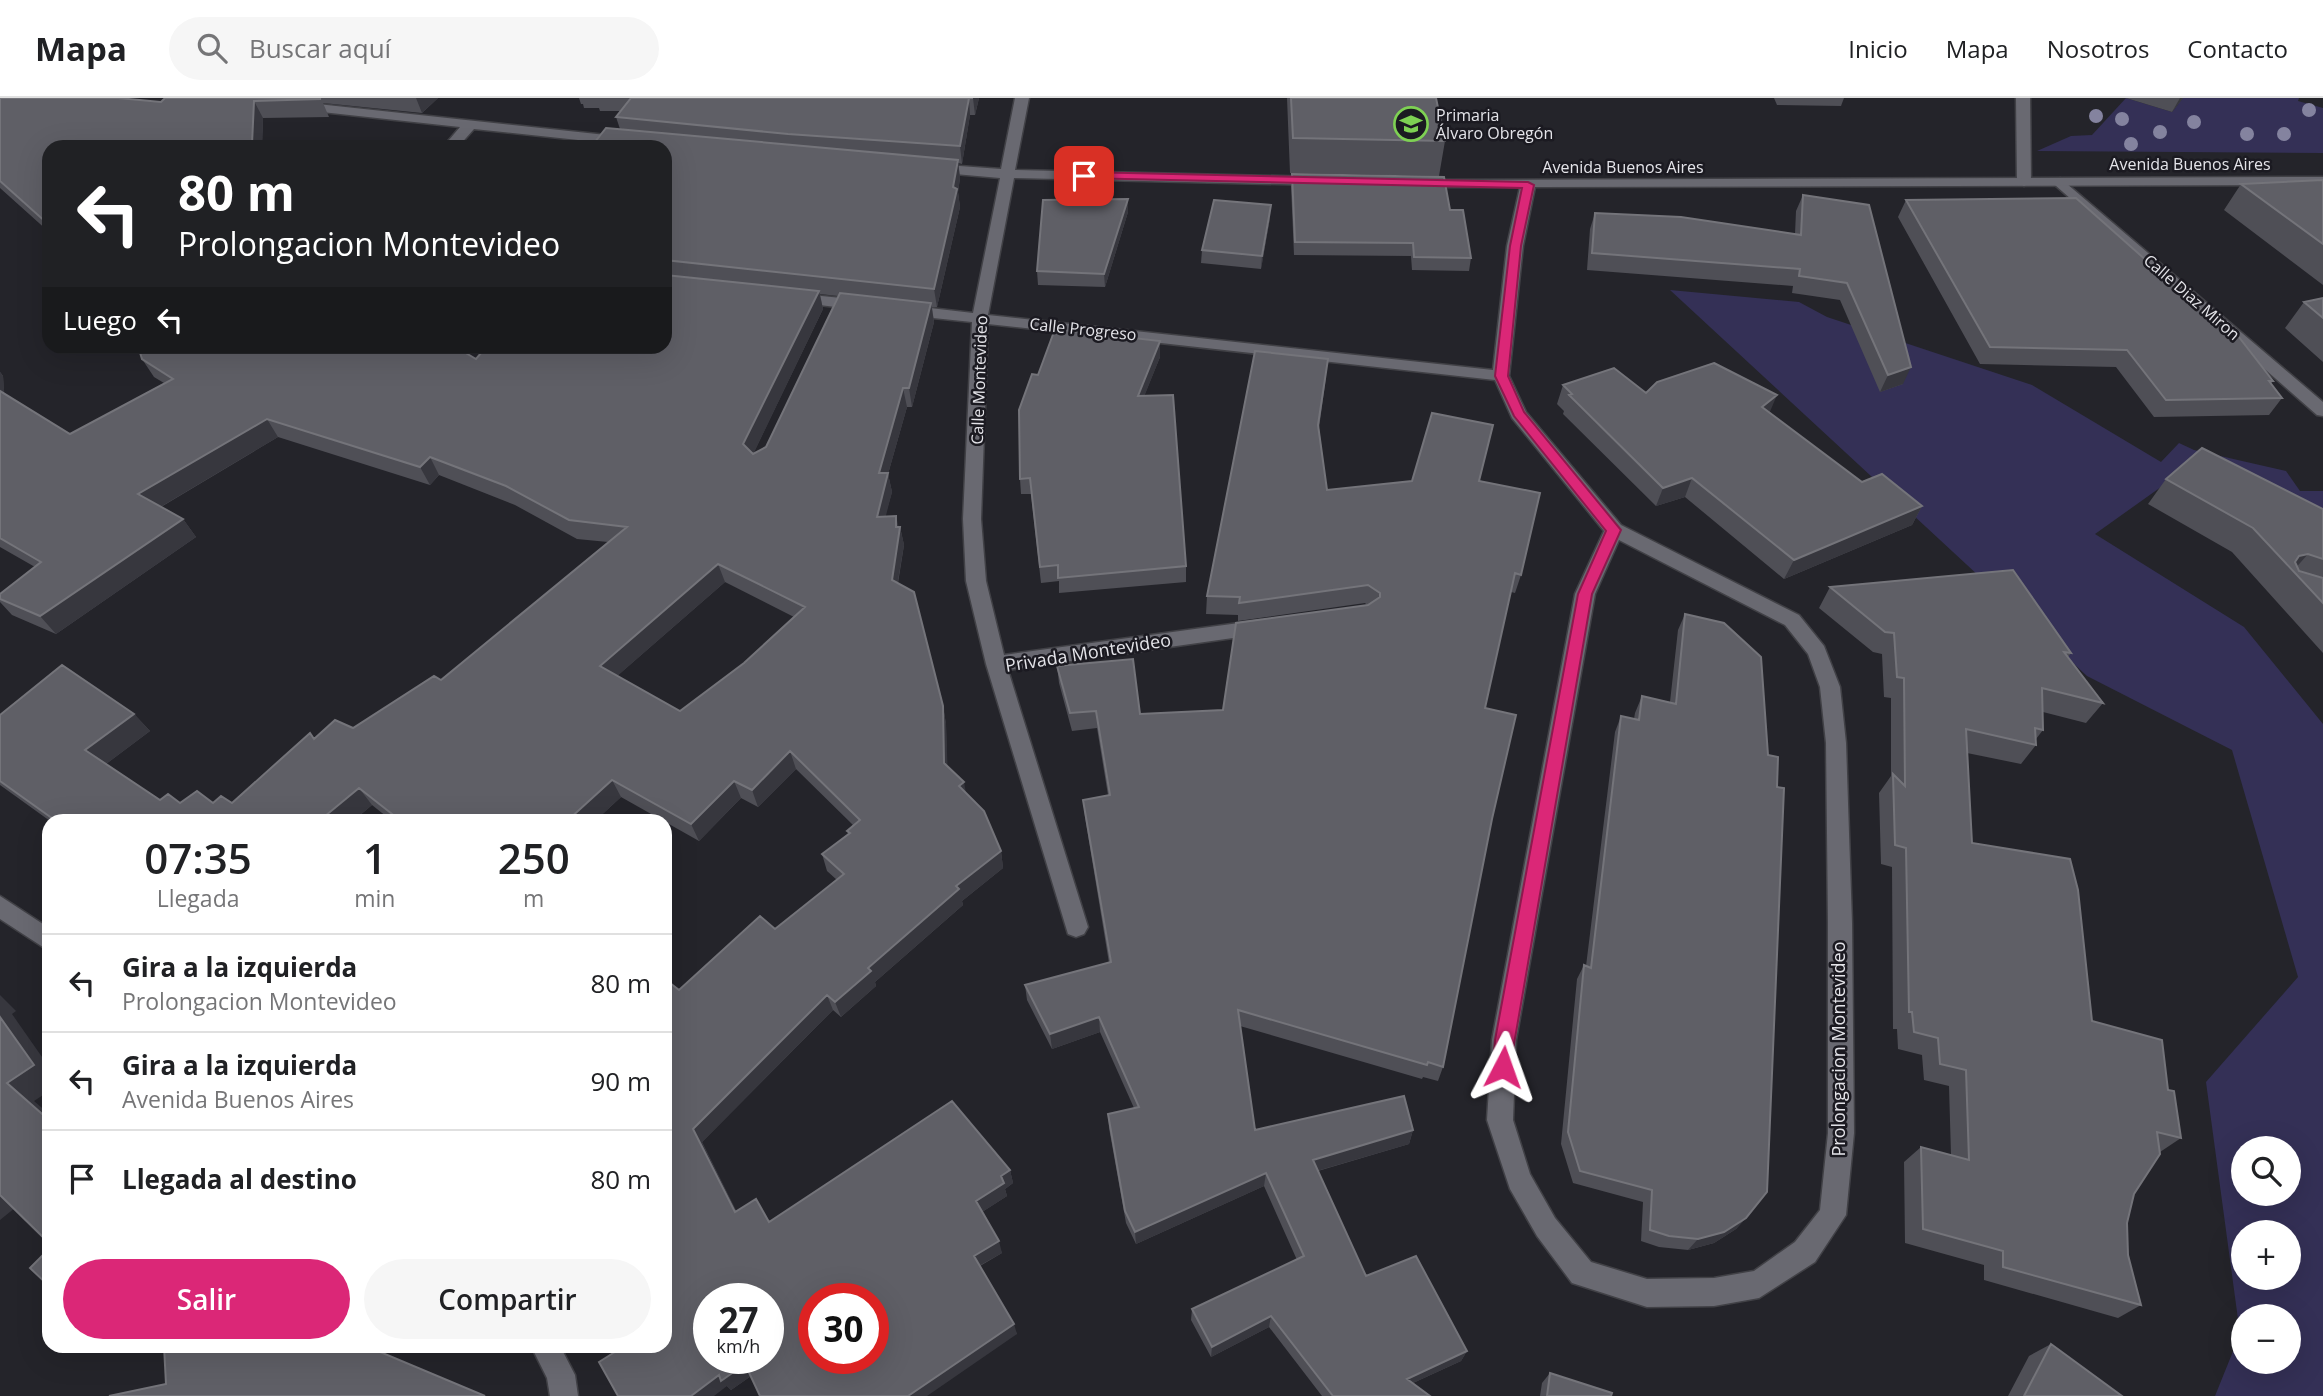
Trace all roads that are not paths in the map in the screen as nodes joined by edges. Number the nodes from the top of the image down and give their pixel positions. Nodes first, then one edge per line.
1 (1022, 98) edge
2 (2023, 98) edge
3 (279, 104) edge
4 (469, 126) junction
5 (456, 140) edge
6 (613, 140) edge
7 (912, 167) edge
8 (1005, 174) junction
9 (1330, 181) edge
10 (2323, 181) edge
11 (2060, 182) junction
12 (1410, 183) edge
13 (2024, 183) junction
14 (1528, 185) junction
15 (771, 296) edge
16 (980, 317) junction
17 (1502, 376) junction
18 (2323, 411) edge
19 (1614, 530) junction
20 (1283, 624) edge
21 (996, 664) junction
22 (0, 905) edge
23 (1076, 927) dead end
24 (42, 936) edge
25 (549, 1353) edge
26 (564, 1396) edge

1 - 8 street, Calle Montevideo
2 - 13 street
3 - 4 street
4 - 5 street
4 - 6 street
7 - 8 street
8 - 9 street
8 - 16 street, Calle Montevideo
10 - 11 street, Avenida Buenos Aires
11 - 13 street, Avenida Buenos Aires
11 - 18 street, Calle Diaz Miron
12 - 14 street, Avenida Buenos Aires
13 - 14 street, Avenida Buenos Aires
14 - 17 street, Prolongacion Montevideo
15 - 16 street, Calle Progreso
16 - 17 street, Calle Progreso
16 - 21 street, Calle Montevideo
17 - 19 street, Prolongacion Montevideo
19 - 19 street, Prolongacion Montevideo
20 - 21 street, Privada Montevideo
21 - 23 street, Privada Montevideo
22 - 24 street
25 - 26 street

